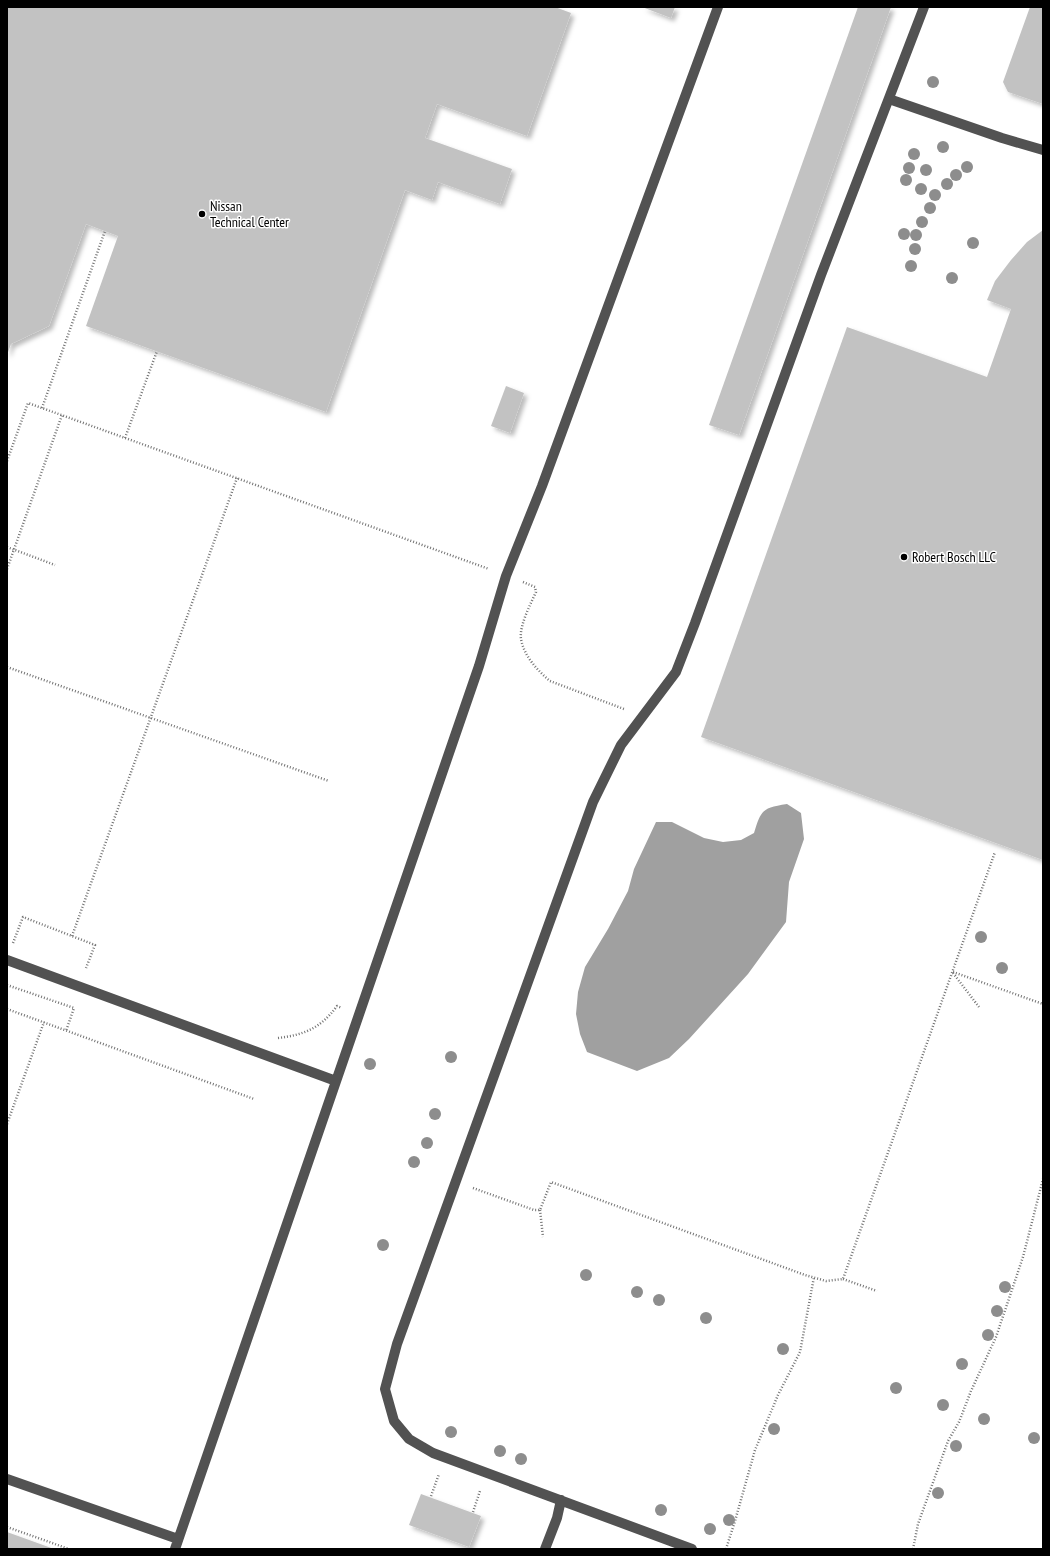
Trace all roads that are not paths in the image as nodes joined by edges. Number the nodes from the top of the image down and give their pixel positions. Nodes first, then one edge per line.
1 (718, 7) edge
2 (924, 7) edge
3 (889, 99) junction
4 (1043, 150) edge
5 (7, 960) edge
6 (336, 1081) junction
7 (7, 1479) edge
8 (561, 1500) junction
9 (176, 1544) edge
10 (545, 1549) edge
11 (692, 1549) edge

1 - 6 lane
2 - 3 lane
3 - 4 lane
3 - 8 lane
5 - 6 lane
6 - 9 lane
7 - 9 lane
8 - 10 lane
8 - 11 lane

